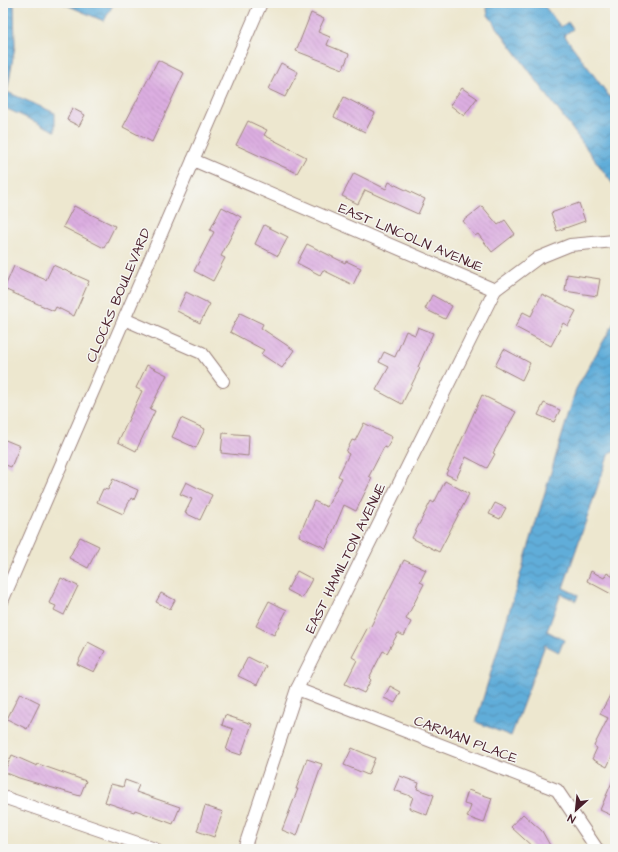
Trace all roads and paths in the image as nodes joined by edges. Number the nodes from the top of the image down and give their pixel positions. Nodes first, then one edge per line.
1 (261, 3) edge
2 (193, 160) junction
3 (615, 241) edge
4 (495, 290) junction
5 (124, 319) junction
6 (223, 381) dead end
7 (3, 599) edge
8 (297, 689) junction
9 (3, 797) edge
10 (155, 849) edge
11 (244, 849) edge
12 (597, 849) edge

1 - 2 street, CLOCKS BOULEVARD
2 - 4 street, EAST LINCOLN AVENUE
2 - 5 street, CLOCKS BOULEVARD
3 - 4 street
4 - 8 street, EAST HAMILTON AVENUE
5 - 6 street
5 - 7 street, CLOCKS BOULEVARD
8 - 11 street, EAST HAMILTON AVENUE
8 - 12 street, CARMAN PLACE
9 - 10 street

